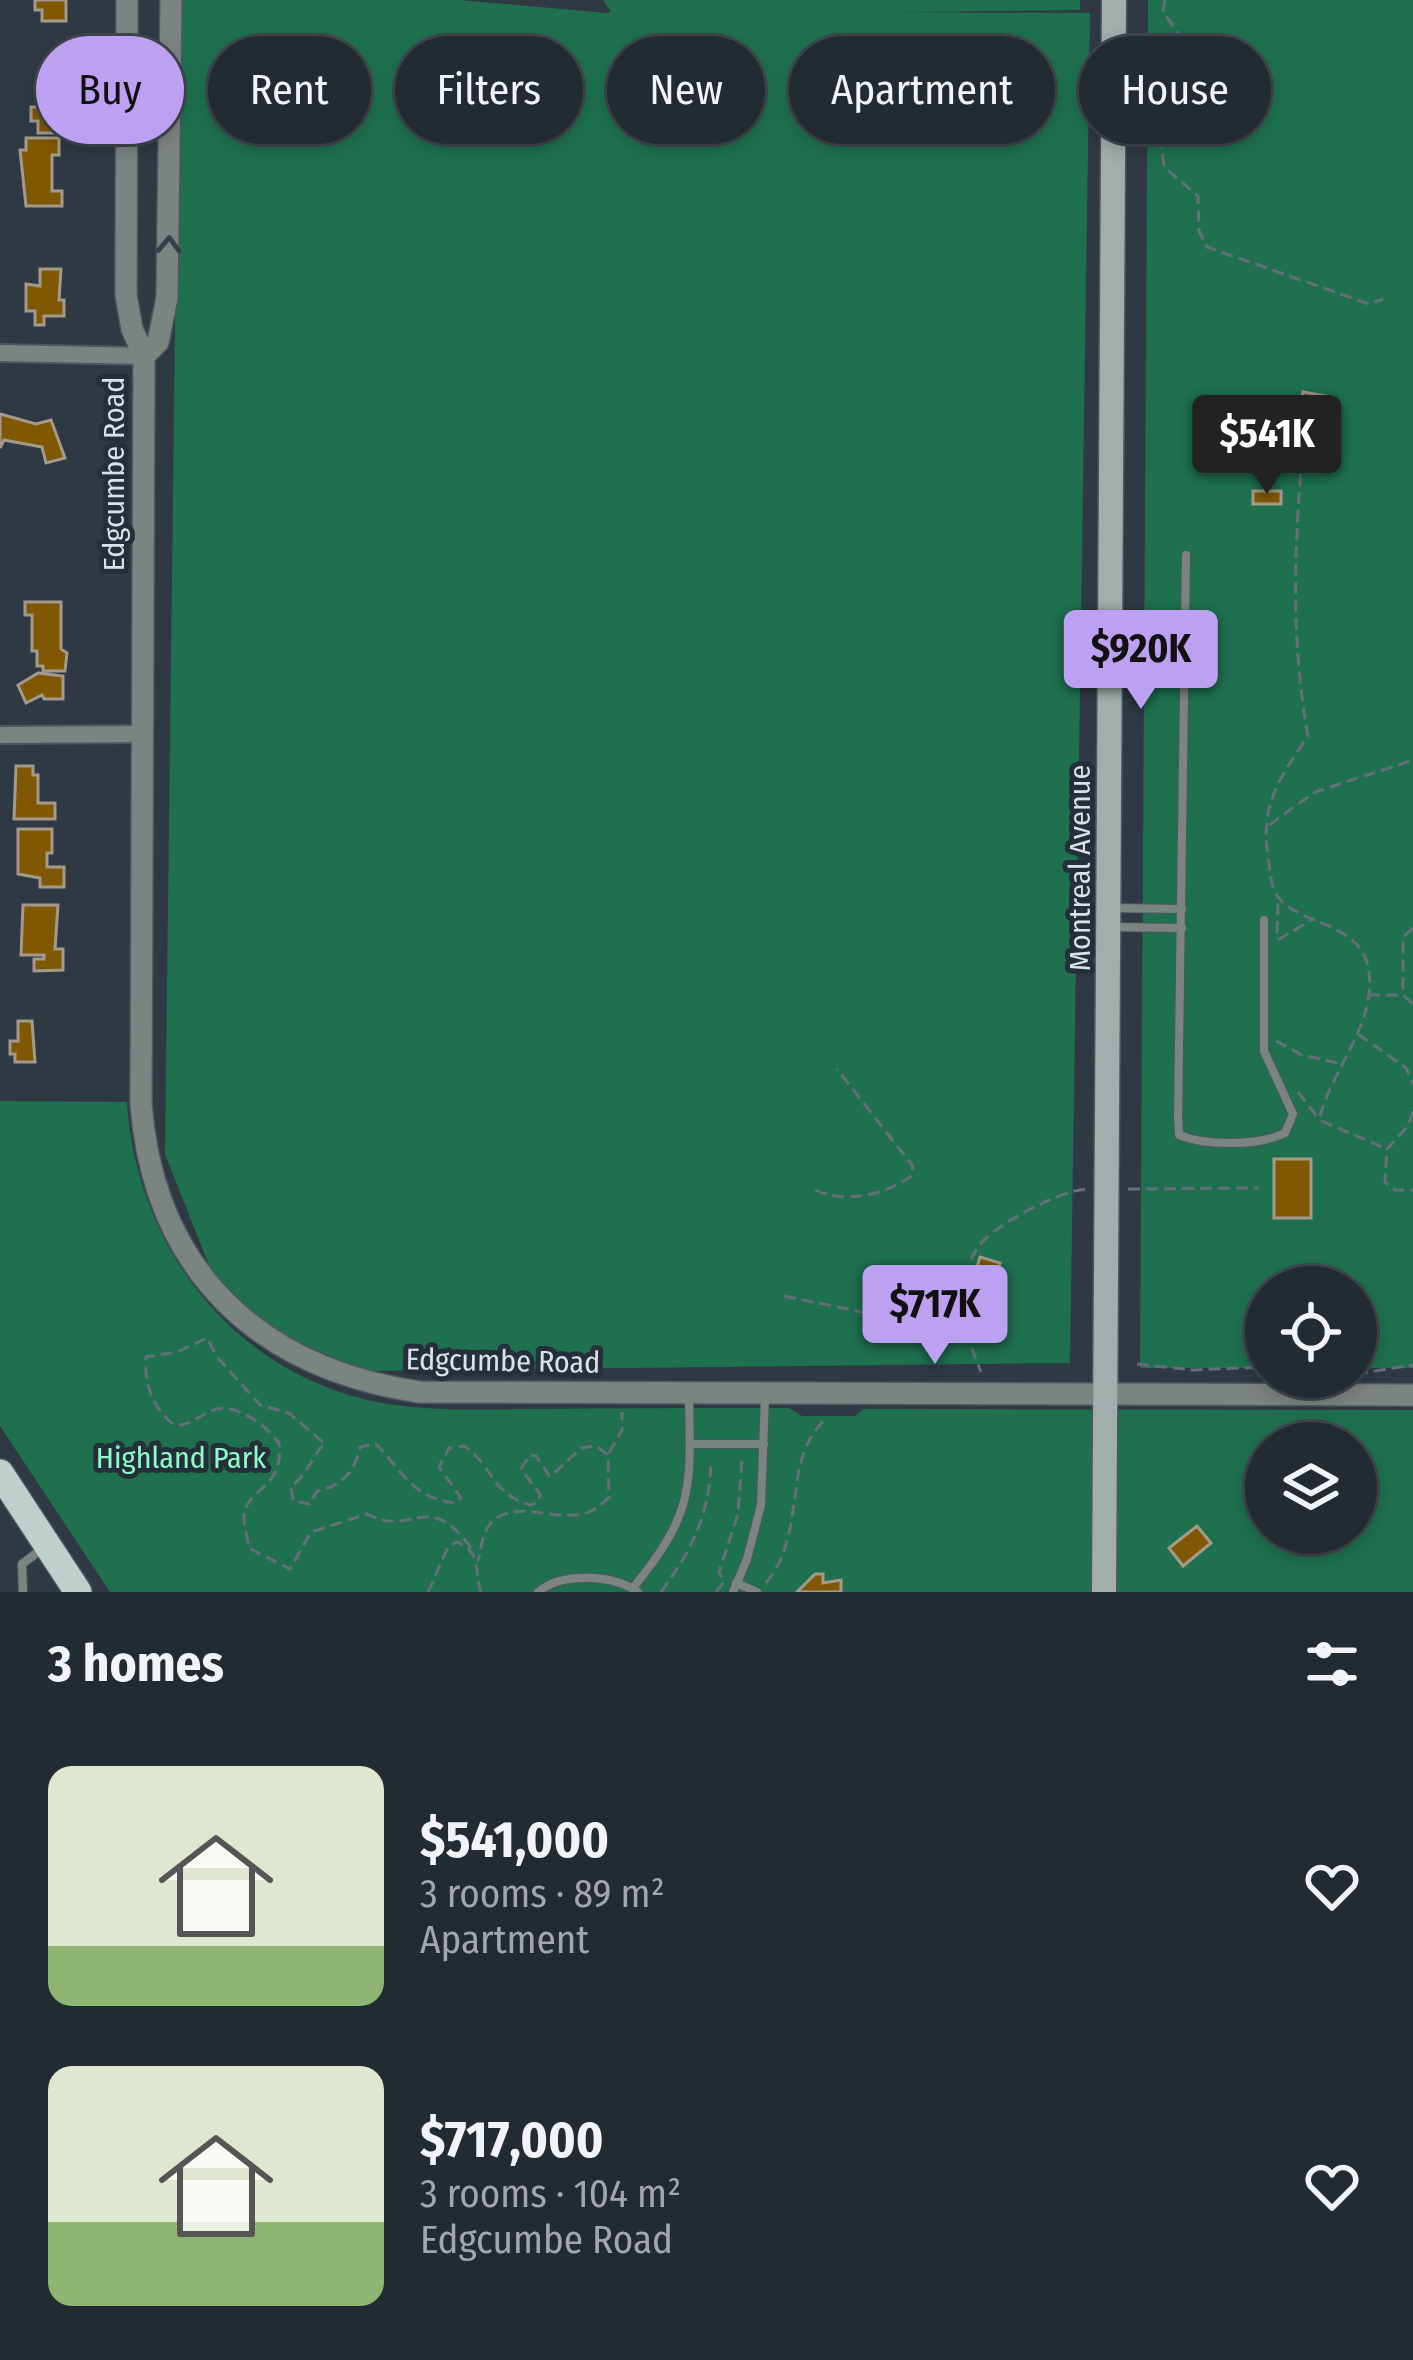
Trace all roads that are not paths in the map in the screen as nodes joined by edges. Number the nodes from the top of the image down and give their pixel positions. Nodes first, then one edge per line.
1 (128, 0) edge
2 (171, 0) edge
3 (1114, 0) edge
4 (0, 352) edge
5 (144, 356) junction
6 (1186, 555) dead end
7 (144, 734) junction
8 (0, 735) edge
9 (1182, 909) junction
10 (1110, 918) junction
11 (1264, 920) dead end
12 (1182, 928) junction
13 (689, 1394) junction
14 (764, 1394) junction
15 (1413, 1395) edge
16 (1105, 1396) junction
17 (690, 1444) junction
18 (764, 1444) junction
19 (0, 1473) edge
20 (48, 1544) junction
21 (735, 1587) edge
22 (636, 1590) edge
23 (23, 1592) edge
24 (78, 1592) edge
25 (538, 1592) edge
26 (757, 1592) edge
27 (1104, 1592) edge

1 - 5 street, Edgcumbe Road
5 -> 2 street, Edgcumbe Road
3 - 10 main road, Montreal Avenue
4 - 5 street
5 - 7 street, Edgcumbe Road
6 - 9 lane
7 - 8 street
7 - 13 street, Edgcumbe Road
9 - 10 lane
9 - 12 lane
10 - 12 lane
10 - 16 main road, Montreal Avenue
11 - 12 lane
13 - 14 street, Edgcumbe Road
13 - 17 lane
14 - 16 street, Edgcumbe Road
14 - 18 lane
15 - 16 street, Edgcumbe Road
16 - 27 main road, Montreal Avenue
17 - 18 lane
17 - 22 lane
18 - 21 lane
19 - 20 main road
20 - 23 lane
20 - 24 main road
21 - 26 lane
22 - 25 lane

